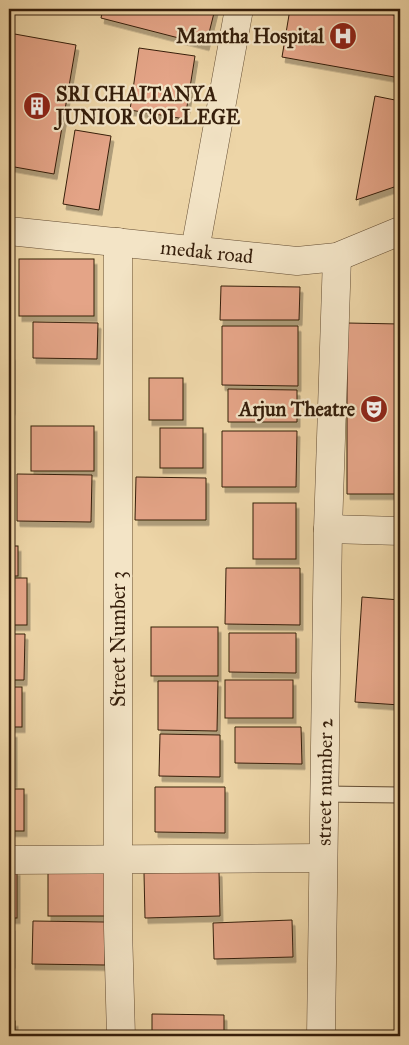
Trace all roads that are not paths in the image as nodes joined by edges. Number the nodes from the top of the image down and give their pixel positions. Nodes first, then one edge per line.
1 (239, 9) edge
2 (9, 231) edge
3 (400, 231) edge
4 (118, 242) junction
5 (195, 250) junction
6 (337, 257) junction
7 (328, 529) junction
8 (400, 531) edge
9 (324, 794) junction
10 (400, 795) edge
11 (323, 858) junction
12 (118, 859) junction
13 (9, 860) edge
14 (121, 1036) edge
15 (321, 1036) edge

1 - 5 street
2 - 4 street, medak road
3 - 6 street, medak road
4 - 5 street, medak road
4 - 12 street, Street Number 3
5 - 6 street, medak road
6 - 7 street, street number 2
7 - 8 street
7 - 9 street, street number 2
9 - 10 lane
9 - 11 street, street number 2
11 - 12 street
11 - 15 street, street number 2
12 - 13 street
12 - 14 street, Street Number 3

